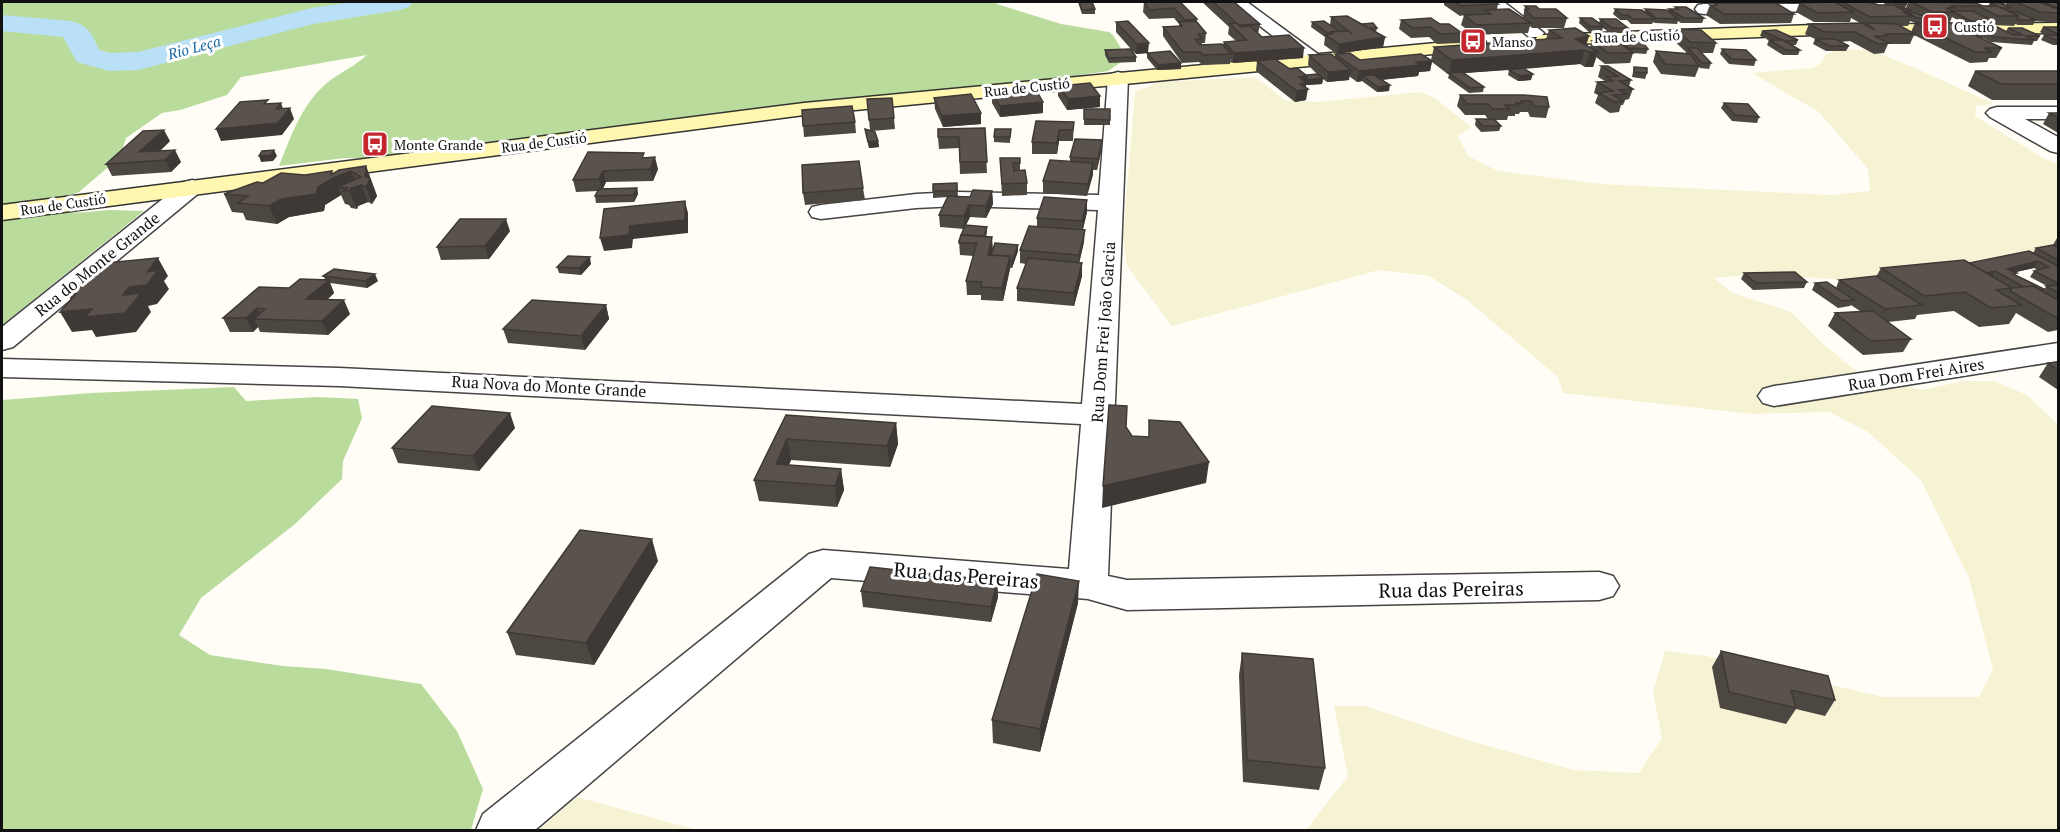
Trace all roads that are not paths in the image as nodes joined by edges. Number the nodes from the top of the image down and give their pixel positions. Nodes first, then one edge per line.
1 (1237, 2) edge
2 (1494, 2) edge
3 (1769, 4) edge
4 (1814, 6) edge
5 (1704, 9) dead end
6 (2058, 28) edge
7 (1815, 30) junction
8 (1526, 37) joint
9 (1493, 44) edge
10 (1316, 60) junction
11 (1118, 78) junction
12 (2058, 113) edge
13 (2058, 146) edge
14 (192, 187) junction
15 (1111, 203) junction
16 (2, 213) edge
17 (821, 213) dead end
18 (2, 341) edge
19 (2058, 352) edge
20 (2, 368) edge
21 (1774, 396) dead end
22 (1097, 415) junction
23 (1088, 585) junction
24 (1599, 586) dead end
25 (500, 831) edge

1 - 10 street
2 - 8 street
3 - 4 street
3 - 5 street
3 - 7 street
6 - 7 main road, Rua de Custió
7 - 8 main road, Rua de Custió
9 - 10 main road, Rua de Custió
10 - 11 main road, Rua de Custió
11 - 14 main road, Rua de Custió
11 - 15 street, Rua Dom Frei João Garcia
12 - 13 street
14 - 16 main road, Rua de Custió
14 - 18 street, Rua do Monte Grande
15 - 17 street
15 - 22 street, Rua Dom Frei João Garcia
19 - 21 street, Rua Dom Frei Aires
20 - 22 street, Rua Nova do Monte Grande
22 - 23 street, Rua Dom Frei João Garcia
23 - 24 street, Rua das Pereiras
23 - 25 street, Rua das Pereiras

